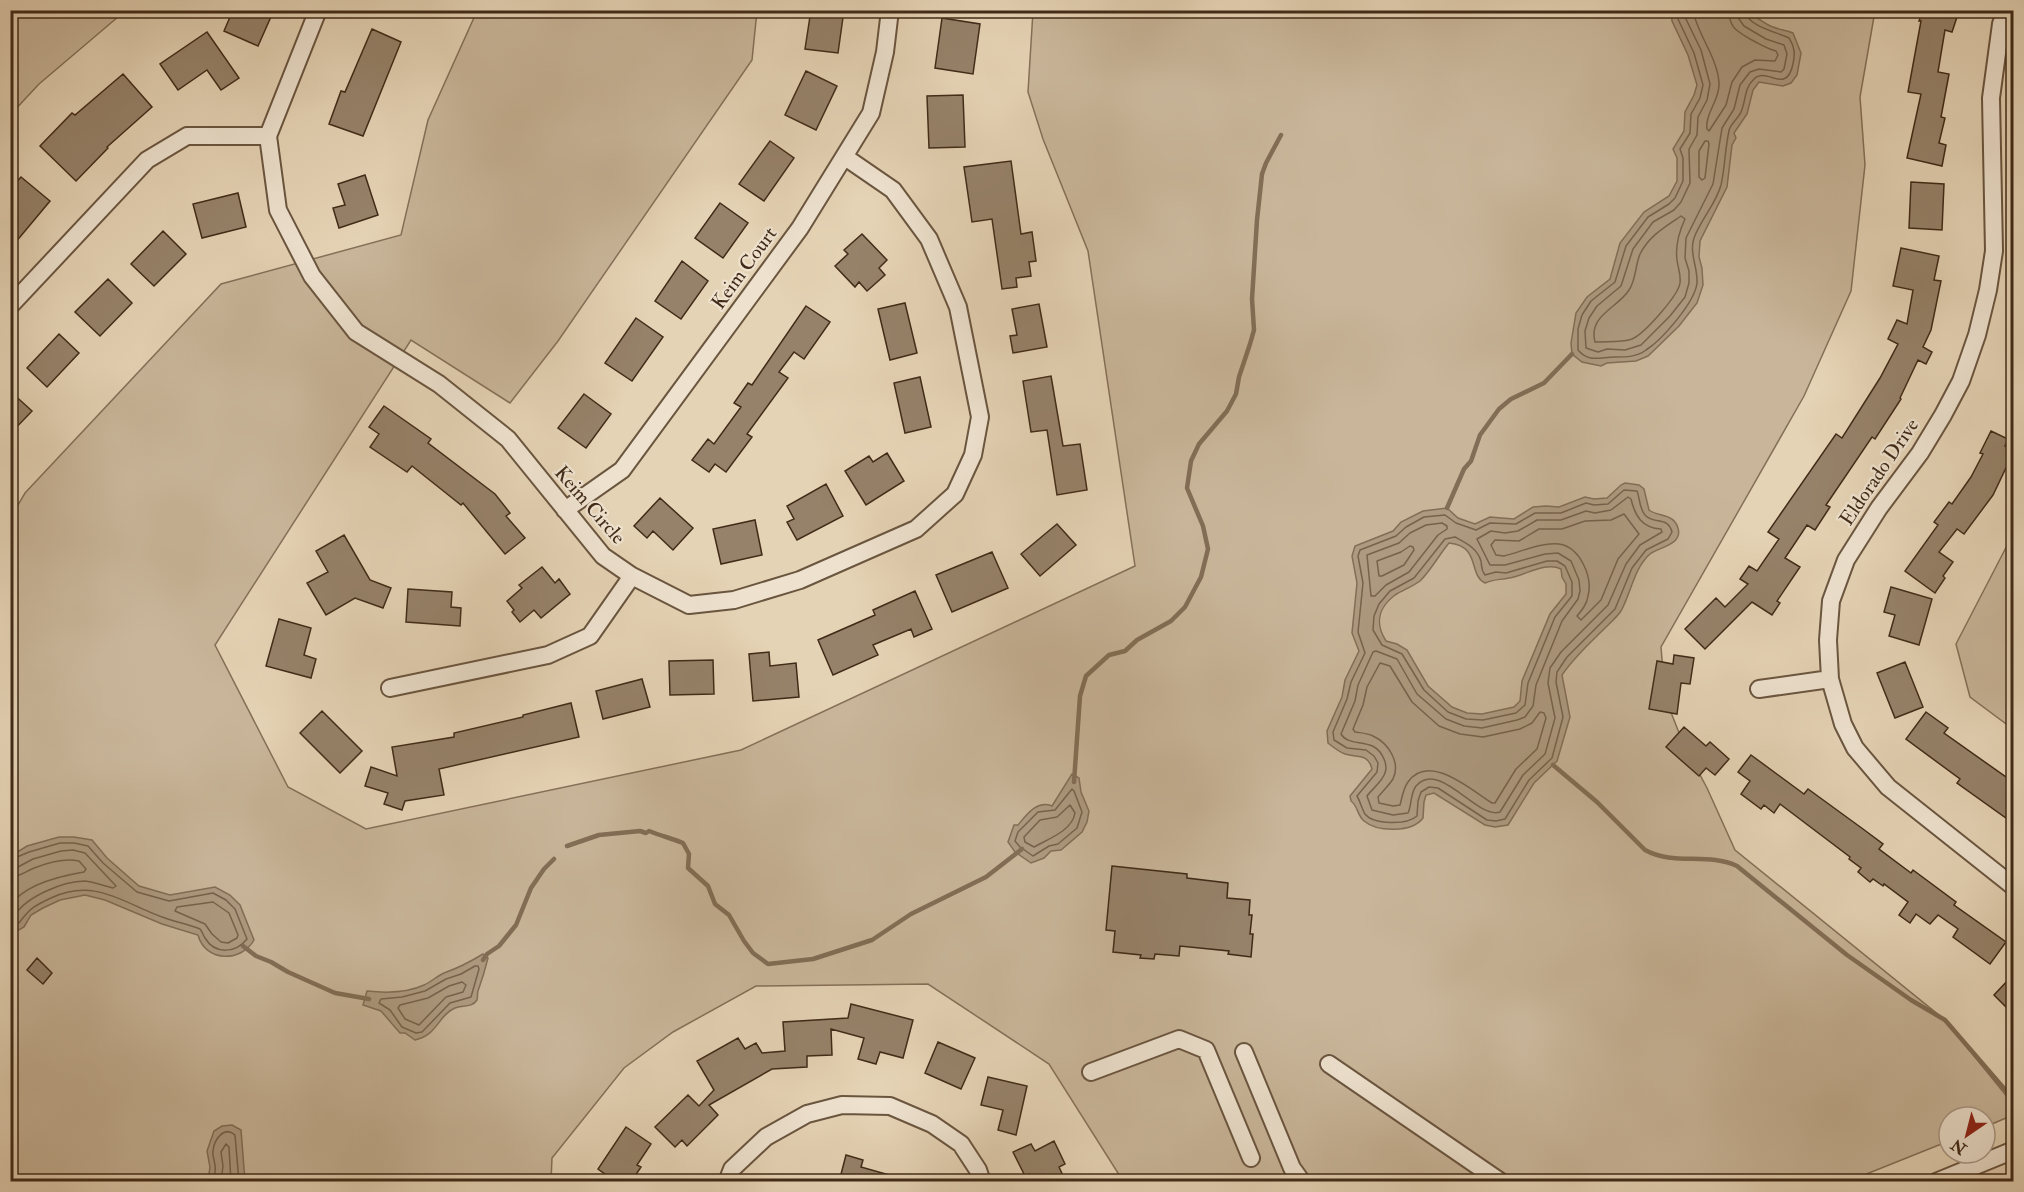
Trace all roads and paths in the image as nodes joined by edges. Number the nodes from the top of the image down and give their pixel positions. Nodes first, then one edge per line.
1 (318, 10) edge
2 (890, 10) edge
3 (2007, 10) edge
4 (268, 136) junction
5 (845, 157) junction
6 (10, 306) edge
7 (565, 510) junction
8 (632, 576) junction
9 (1830, 679) junction
10 (390, 688) dead end
11 (1759, 688) dead end
12 (2013, 887) edge
13 (1244, 1052) dead end
14 (1329, 1064) dead end
15 (1091, 1072) dead end
16 (2013, 1150) edge
17 (1251, 1158) dead end
18 (727, 1182) edge
19 (982, 1182) edge
20 (1302, 1182) edge
21 (1501, 1182) edge
22 (1936, 1182) edge

1 - 4 street, Keim Circle
2 - 5 street, Keim Court
3 - 9 street, Eldorado Drive
4 - 6 street
4 - 7 street, Keim Circle
5 - 7 street, Keim Court
5 - 8 street, Keim Circle
7 - 8 street, Keim Circle
8 - 10 street
9 - 11 street
9 - 12 street, Eldorado Drive
13 - 20 street
14 - 21 street
15 - 17 street
16 - 22 street
18 - 19 street

